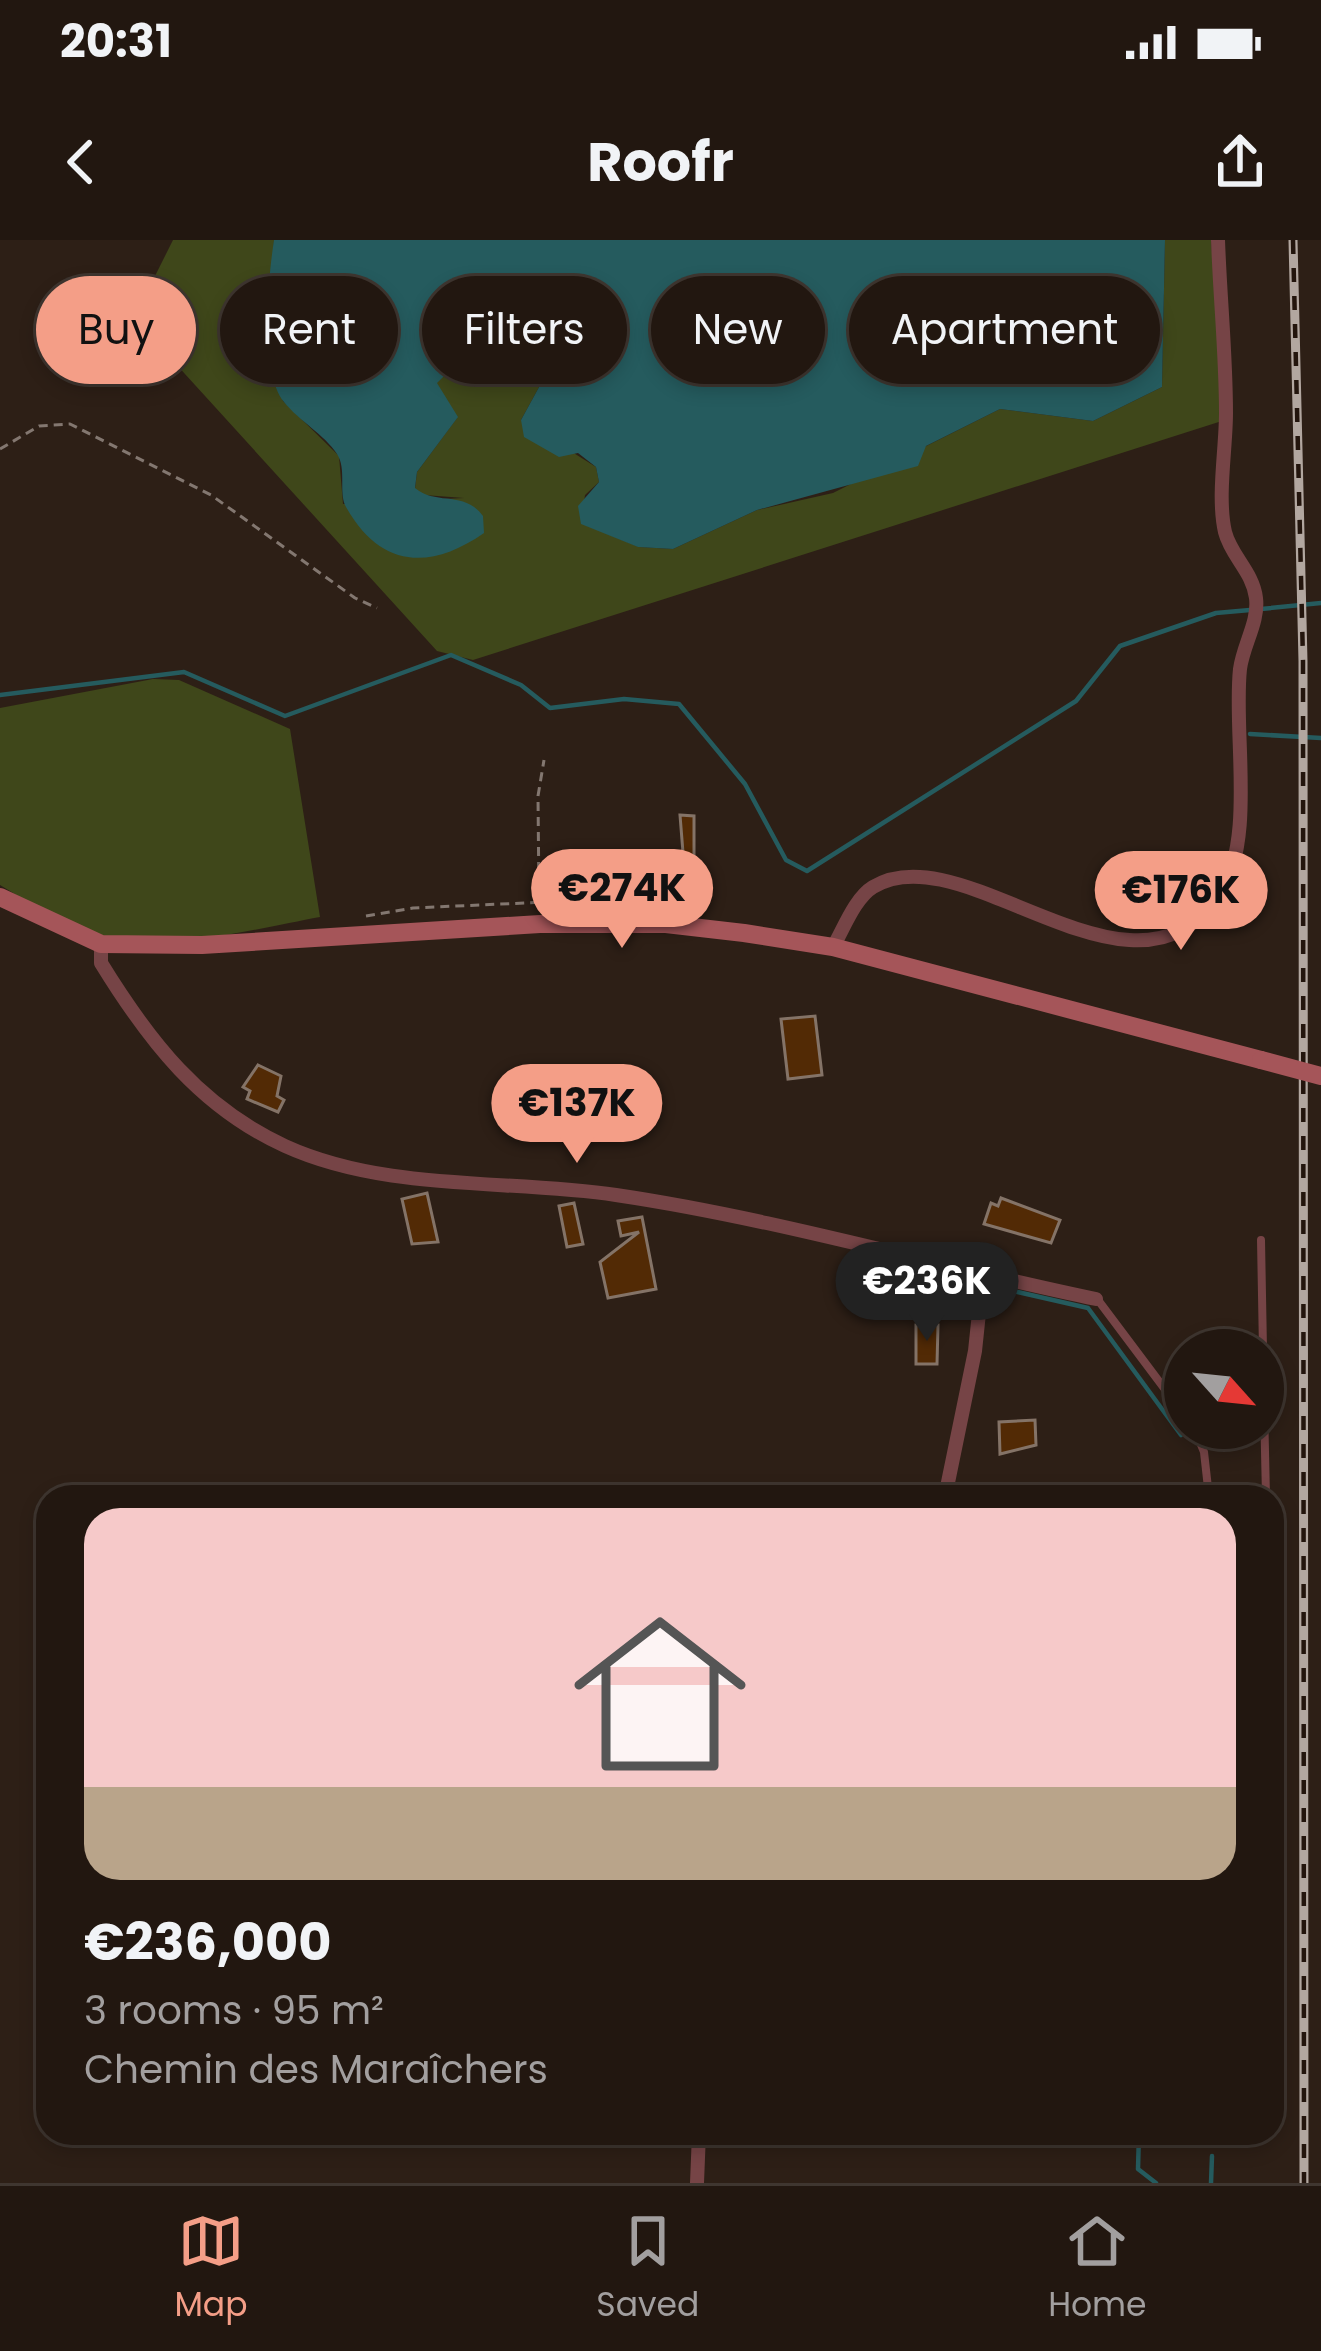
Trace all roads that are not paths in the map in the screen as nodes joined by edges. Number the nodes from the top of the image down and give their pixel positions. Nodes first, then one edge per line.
1 (1218, 240) edge
2 (0, 897) edge
3 (101, 944) junction
4 (833, 947) junction
5 (1321, 1076) edge
6 (1261, 1240) dead end
7 (983, 1275) junction
8 (1096, 1299) joint
9 (1263, 1329) edge
10 (1164, 1388) edge
11 (1203, 1449) edge
12 (1265, 1449) edge
13 (947, 1485) edge
14 (1207, 1485) edge
15 (1266, 1485) edge
16 (699, 2145) edge
17 (697, 2183) edge

1 - 4 street
2 - 3 street
3 - 4 street
3 - 7 street
4 - 5 street, bridge
6 - 9 lane
7 - 8 street
7 - 13 street
8 - 10 lane
11 - 14 lane
12 - 15 lane
16 - 17 street

